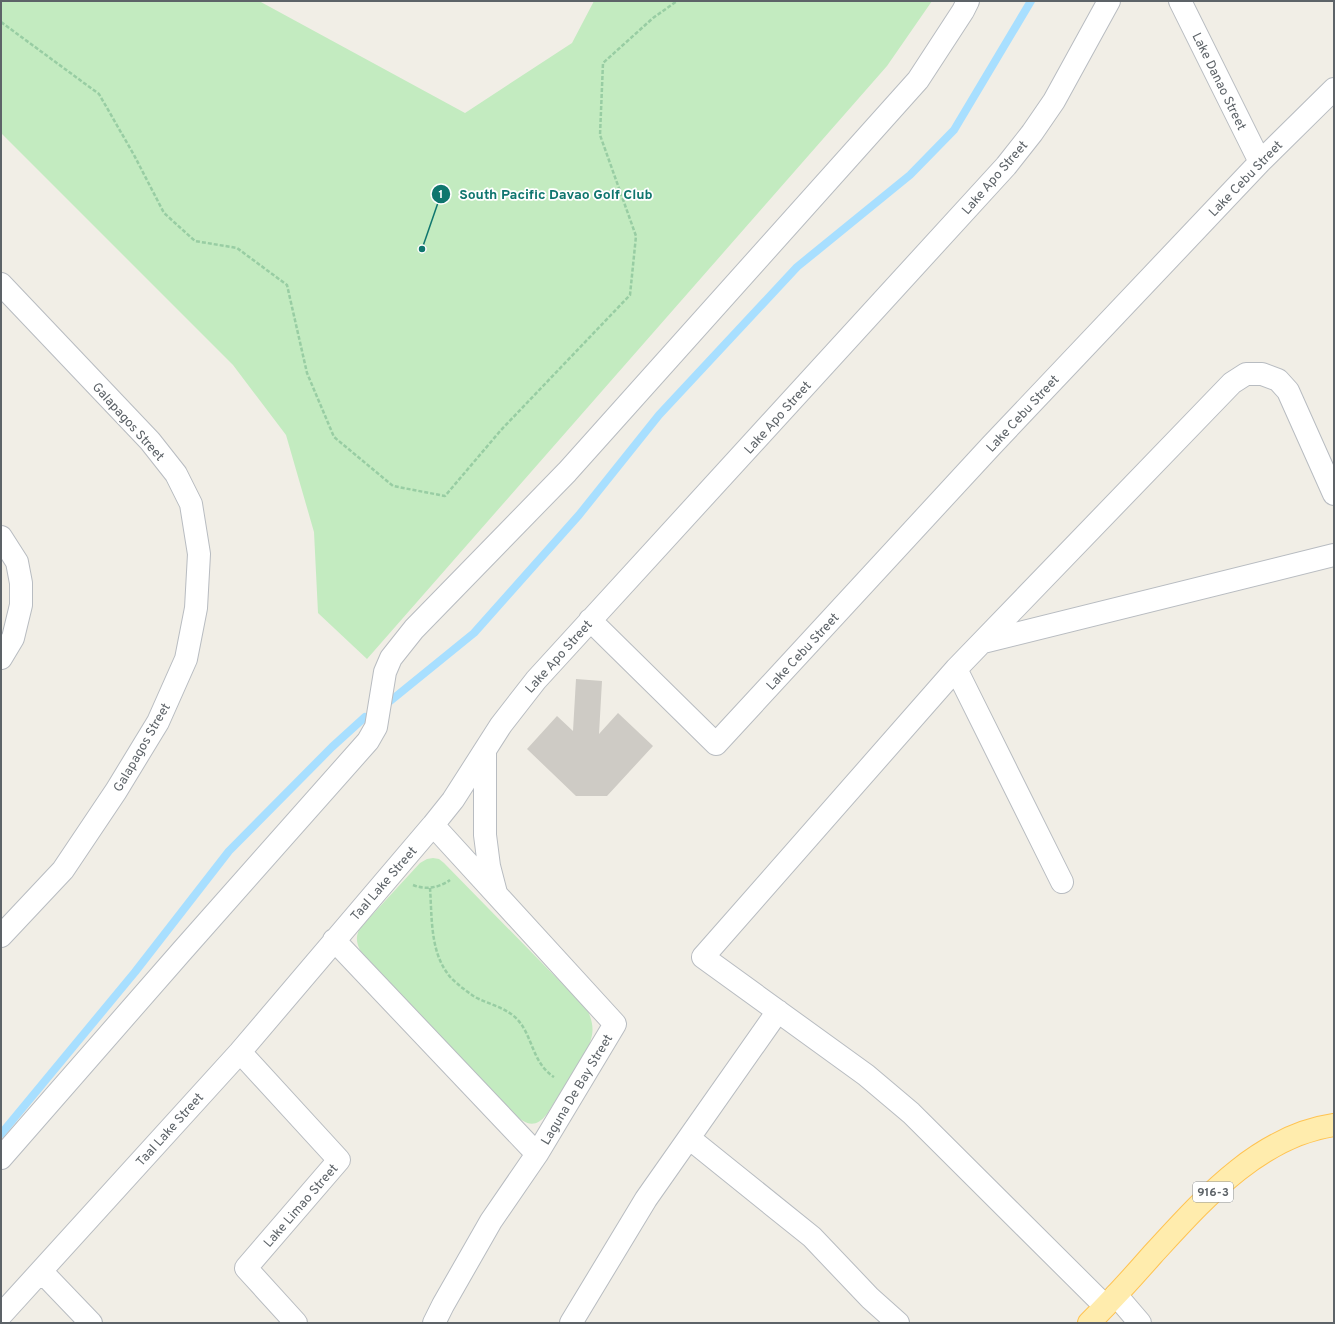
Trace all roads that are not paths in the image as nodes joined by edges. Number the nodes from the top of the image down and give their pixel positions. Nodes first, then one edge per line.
1 (968, 1) edge
2 (1109, 1) edge
3 (1180, 1) edge
4 (1334, 89) edge
5 (1260, 162) junction
6 (1, 284) edge
7 (1334, 494) edge
8 (1, 537) edge
9 (1334, 556) edge
10 (590, 620) junction
11 (983, 642) junction
12 (1, 658) edge
13 (956, 669) junction
14 (485, 750) junction
15 (433, 825) junction
16 (1062, 882) dead end
17 (496, 894) junction
18 (1, 936) edge
19 (334, 940) junction
20 (778, 1012) junction
21 (240, 1052) junction
22 (1334, 1125) edge
23 (689, 1138) junction
24 (536, 1154) junction
25 (1, 1158) edge
26 (41, 1270) junction
27 (1111, 1300) junction
28 (1, 1314) edge
29 (91, 1323) edge
30 (296, 1323) edge
31 (434, 1323) edge
32 (571, 1323) edge
33 (898, 1323) edge
34 (1089, 1323) edge
35 (1140, 1323) edge

1 - 25 street
2 - 10 street, Lake Apo Street
3 - 5 street, Lake Danao Street
4 - 5 street, Lake Cebu Street
5 - 10 street, Lake Cebu Street
6 - 18 street, Galapagos Street
7 - 11 street
8 - 12 street
9 - 11 street
10 - 14 street, Lake Apo Street
11 - 13 street
13 - 16 street
13 - 20 street
14 - 15 street, Lake Apo Street
14 - 17 street
15 - 17 street, Laguna De Bay Street
15 - 19 street, Taal Lake Street
17 - 24 street, Laguna De Bay Street
19 - 21 street, Taal Lake Street
19 - 24 street
20 - 23 street
20 - 27 street
21 - 26 street, Taal Lake Street
21 - 30 street, Lake Limao Street
22 - 27 main road, 916-3
23 - 32 street
23 - 33 street
24 - 31 street, Laguna De Bay Street
26 - 28 street, Taal Lake Street
26 - 29 street
27 - 34 main road, 916-3
27 - 35 street

